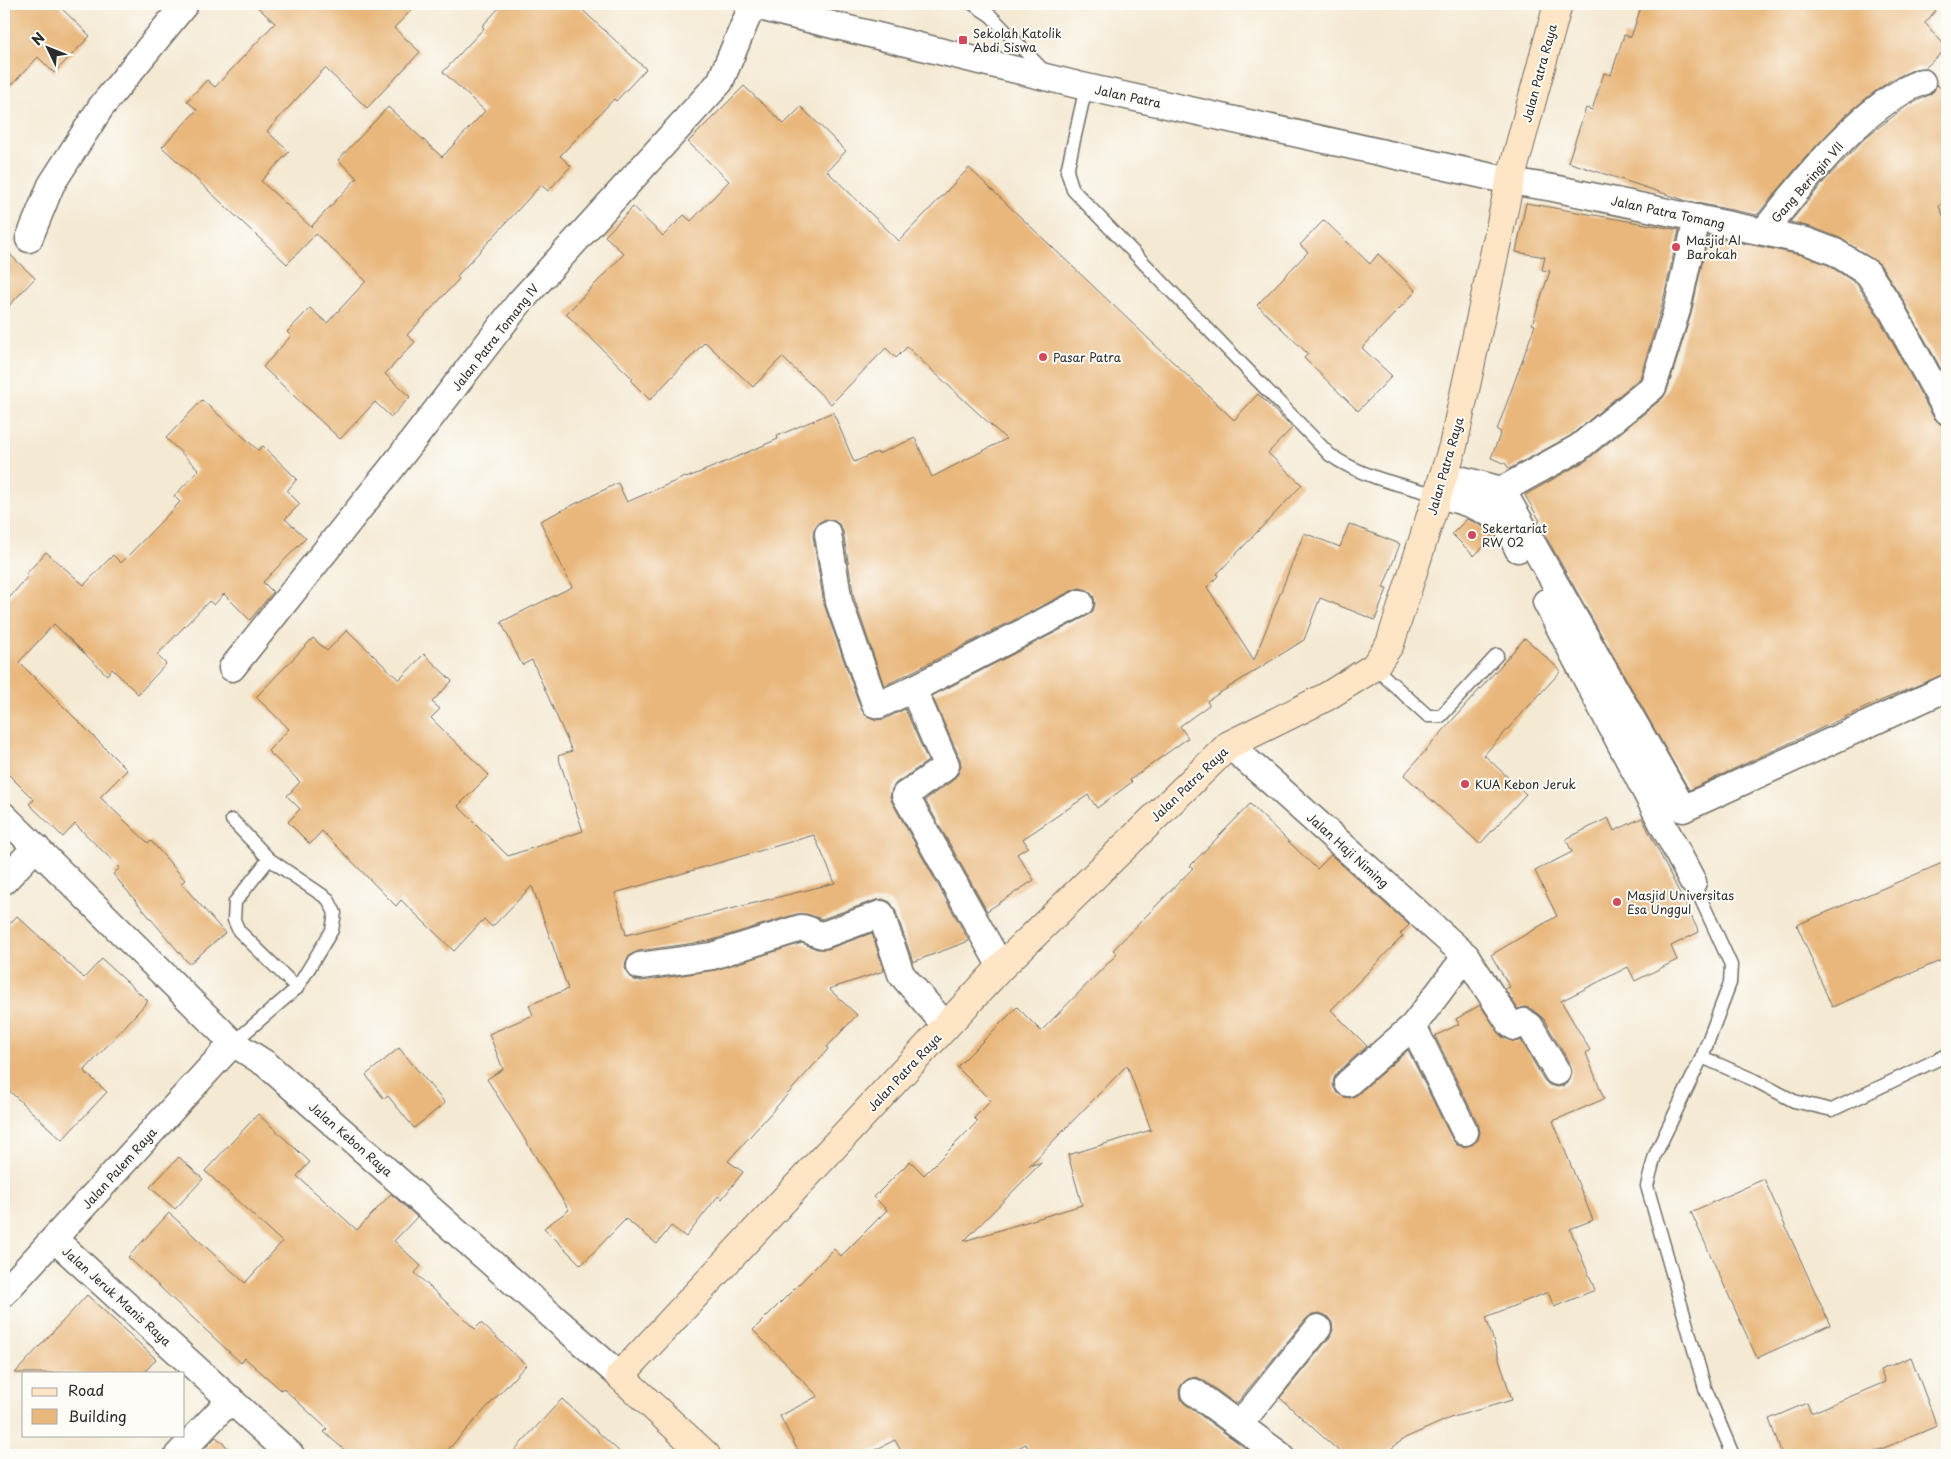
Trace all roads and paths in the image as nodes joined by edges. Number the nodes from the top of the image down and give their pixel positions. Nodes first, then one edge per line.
1 (185, 4) edge
2 (972, 4) edge
3 (1558, 4) edge
4 (749, 5) edge
5 (792, 9) edge
6 (1051, 78) junction
7 (1922, 82) dead end
8 (1086, 87) junction
9 (1510, 181) junction
10 (1697, 218) junction
11 (1764, 231) junction
12 (29, 239) dead end
13 (1944, 395) edge
14 (1441, 485) junction
15 (1502, 490) junction
16 (828, 534) dead end
17 (1080, 603) dead end
18 (1497, 655) dead end
19 (1374, 667) junction
20 (232, 668) dead end
21 (1947, 688) edge
22 (913, 689) junction
23 (1235, 750) junction
24 (4, 816) edge
25 (232, 820) dead end
26 (36, 847) junction
27 (269, 859) junction
28 (4, 881) edge
29 (1693, 882) joint
30 (1466, 956) junction
31 (640, 966) dead end
32 (1001, 967) junction
33 (296, 988) junction
34 (946, 1026) junction
35 (1412, 1026) junction
36 (233, 1043) junction
37 (1947, 1055) edge
38 (1702, 1057) junction
39 (1557, 1072) dead end
40 (1348, 1083) dead end
41 (1465, 1132) dead end
42 (54, 1239) junction
43 (4, 1293) edge
44 (1318, 1328) dead end
45 (620, 1376) junction
46 (1194, 1392) dead end
47 (231, 1399) junction
48 (1239, 1425) junction
49 (178, 1455) edge
50 (291, 1455) edge
51 (706, 1455) edge
52 (1280, 1455) edge
53 (1733, 1455) edge

1 - 12 street
2 - 6 lane
3 - 9 street, Jalan Patra Raya
4 - 5 street, Jalan Patra
4 - 20 street, Jalan Patra Tomang IV
5 - 6 street, Jalan Patra
6 - 8 street, Jalan Patra
7 - 11 street, Gang Beringin VII
8 - 9 street, Jalan Patra
8 - 14 lane
9 - 10 street, Jalan Patra Tomang
9 - 14 street, Jalan Patra Raya
10 - 11 street, Jalan Patra Tomang
10 - 15 street
11 - 13 street, Jalan Patra Tomang
14 - 15 street
14 - 19 street, Jalan Patra Raya
14 - 29 street
15 - 21 street
16 - 22 street
17 - 22 street
18 - 19 lane
19 - 23 street, Jalan Patra Raya
22 - 32 street
23 - 30 street, Jalan Haji Niming
23 - 32 street, Jalan Patra Raya
24 - 26 street, Jalan Kebon Raya
25 - 27 lane
26 - 28 street
26 - 36 street, Jalan Kebon Raya
27 - 33 lane
27 - 33 lane
29 - 38 lane
30 - 35 street
30 - 39 street, Jalan Haji Niming
31 - 34 street
32 - 34 street, Jalan Patra Raya
33 - 36 lane
34 - 45 street, Jalan Patra Raya
35 - 40 street
35 - 41 street
36 - 42 street, Jalan Palem Raya
36 - 45 street, Jalan Kebon Raya
37 - 38 lane
38 - 53 lane
42 - 43 street, Jalan Palem Raya
42 - 47 street, Jalan Jeruk Manis Raya
44 - 48 street
45 - 51 street, Jalan Kebon Raya
46 - 48 street
47 - 49 street
47 - 50 street, Jalan Jeruk Manis Raya
48 - 52 street

